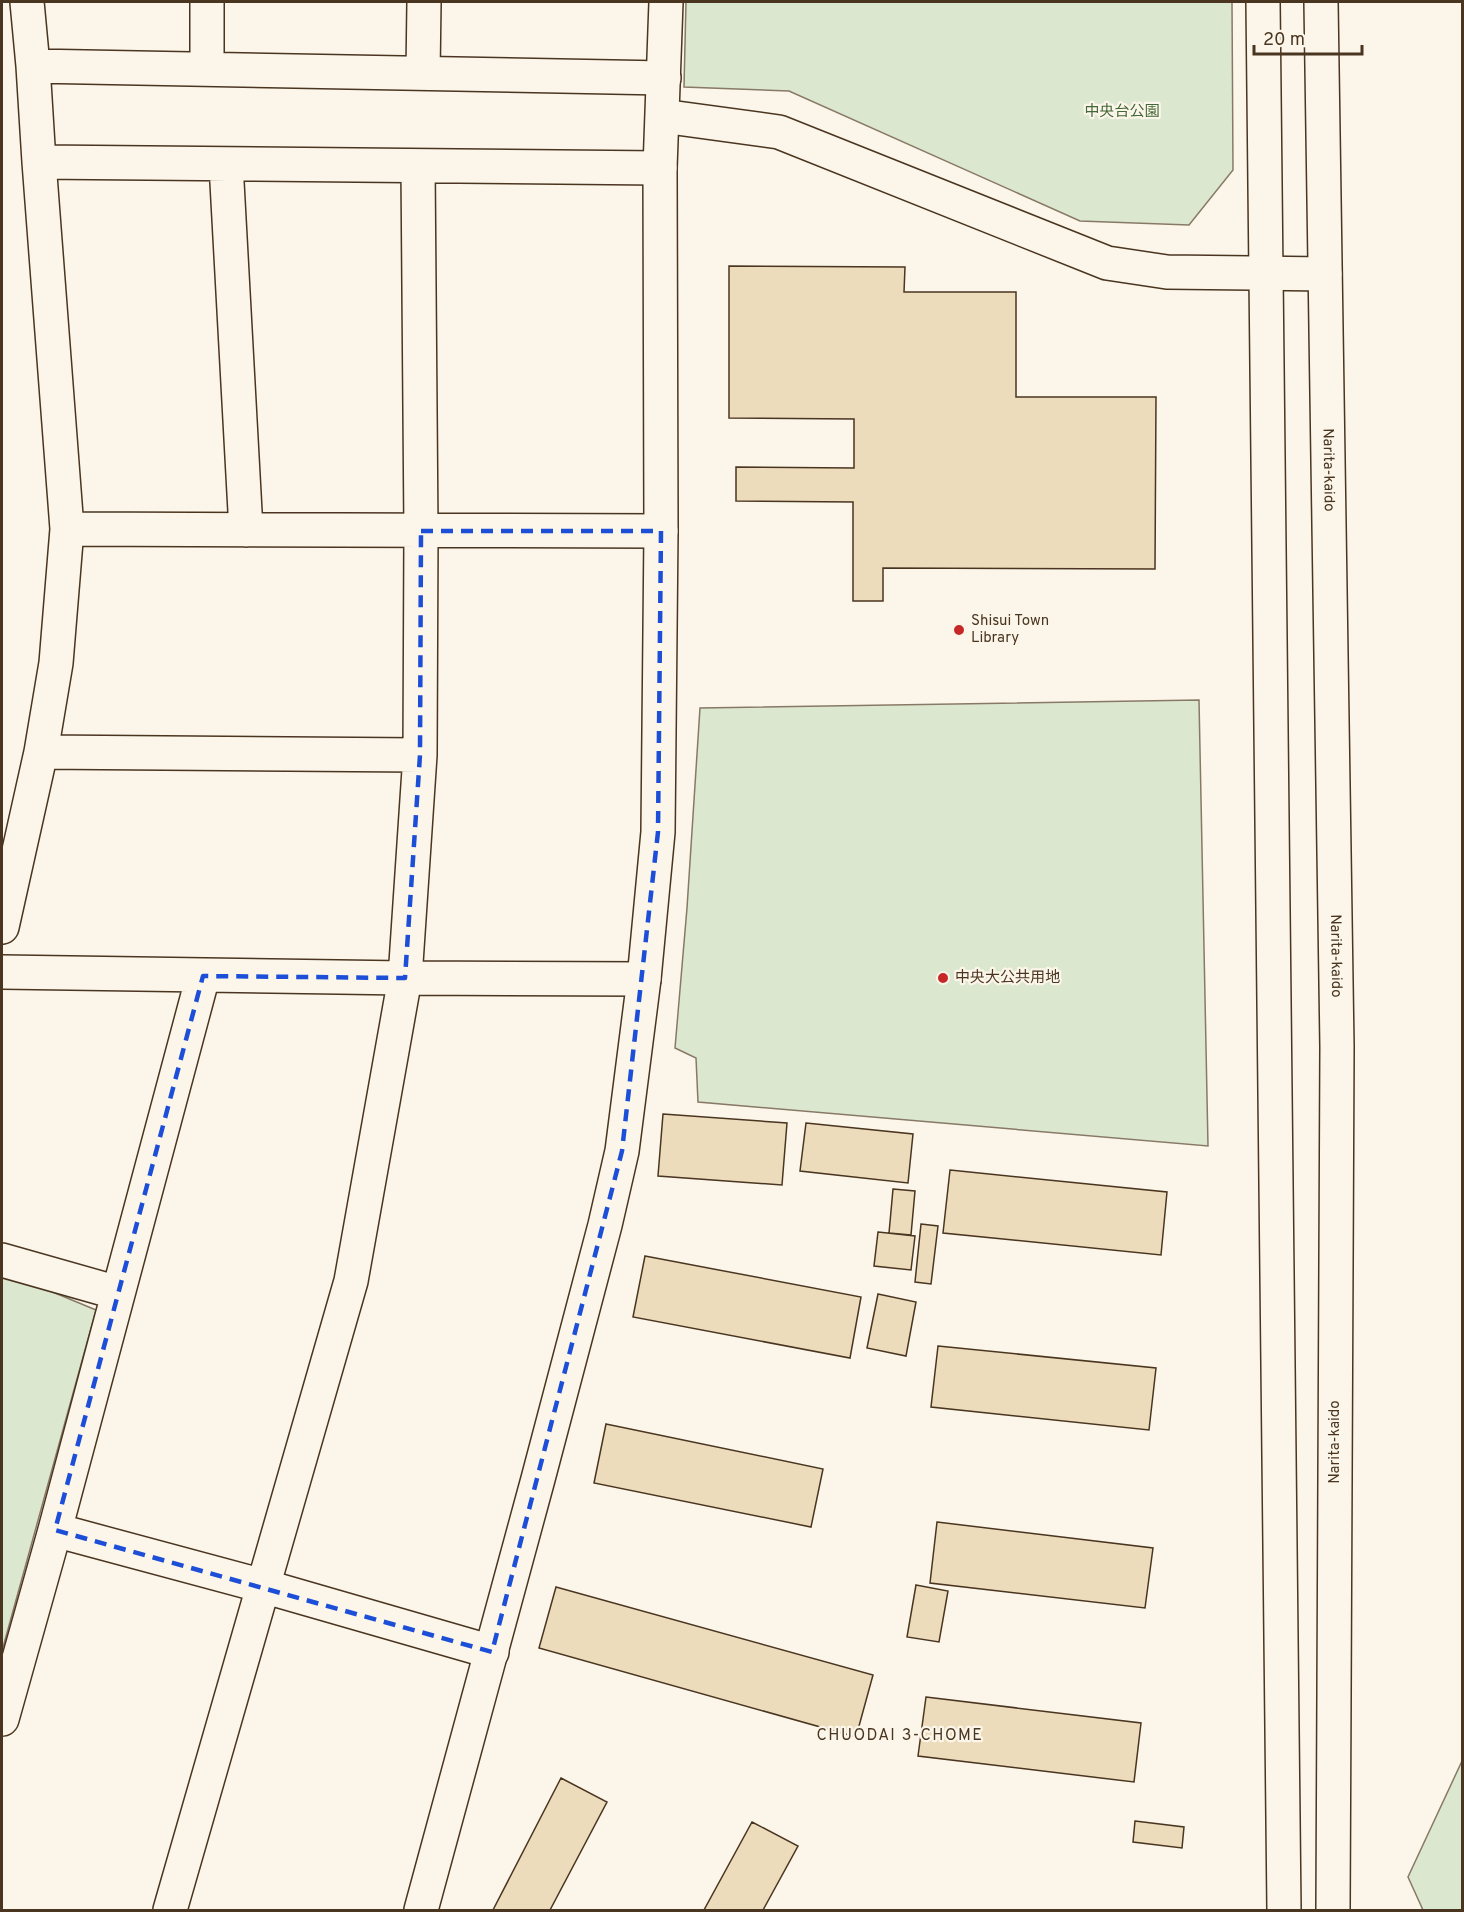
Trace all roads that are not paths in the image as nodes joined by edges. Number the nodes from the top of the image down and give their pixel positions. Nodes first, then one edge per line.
1 (27, 2) edge
2 (207, 2) edge
3 (424, 2) edge
4 (666, 2) edge
5 (1263, 2) edge
6 (1321, 2) edge
7 (33, 66) junction
8 (207, 69) junction
9 (423, 74) junction
10 (664, 78) junction
11 (662, 116) junction
12 (39, 162) junction
13 (226, 164) junction
14 (418, 166) junction
15 (660, 168) junction
16 (1266, 272) junction
17 (1325, 274) junction
18 (67, 529) junction
19 (246, 530) junction
20 (421, 531) junction
21 (661, 531) junction
22 (41, 752) junction
23 (420, 755) junction
24 (2, 927) edge
25 (2, 972) edge
26 (203, 976) junction
27 (405, 978) junction
28 (644, 979) junction
29 (2, 1260) edge
30 (118, 1293) junction
31 (55, 1530) junction
32 (263, 1586) junction
33 (492, 1652) junction
34 (2, 1719) edge
35 (170, 1911) edge
36 (421, 1911) edge
37 (1284, 1911) edge
38 (1333, 1911) edge

1 - 7 main road
2 - 8 main road
3 - 9 main road
4 - 10 main road
5 - 16 main road
6 - 17 main road, Narita-kaido
7 - 8 main road
7 - 12 main road
8 - 9 main road
9 - 10 main road
10 - 11 main road
11 - 15 main road
11 - 16 main road
12 - 13 main road
12 - 18 main road
13 - 14 main road
13 - 19 main road
14 - 15 main road
14 - 20 main road
15 - 21 main road
16 - 17 main road
16 - 37 main road
17 - 38 main road, Narita-kaido
18 - 19 main road
18 - 22 main road
19 - 20 main road
20 - 21 main road
20 - 23 main road
21 - 28 main road
22 - 23 main road
22 - 24 main road
23 - 27 main road
25 - 26 main road
26 - 27 main road
26 - 30 main road
27 - 28 main road
27 - 32 main road
28 - 33 main road
29 - 30 main road
30 - 31 main road
31 - 32 main road
31 - 34 main road
32 - 33 main road
32 - 35 main road
33 - 36 main road

